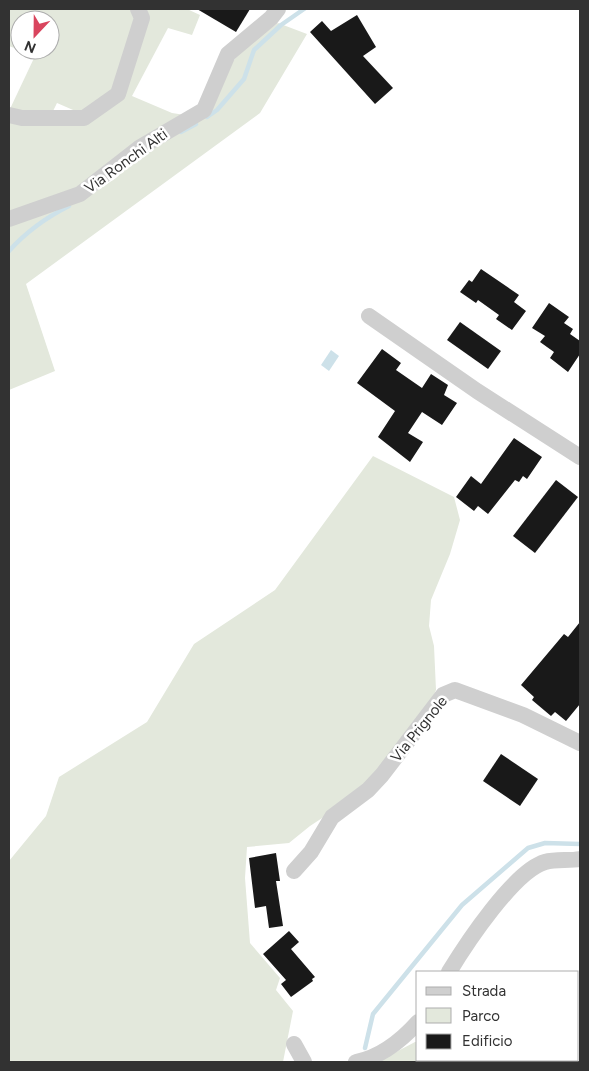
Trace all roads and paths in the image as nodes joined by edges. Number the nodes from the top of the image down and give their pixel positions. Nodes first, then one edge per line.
1 (138, 9) edge
2 (278, 9) edge
3 (9, 115) edge
4 (9, 219) edge
5 (369, 316) dead end
6 (580, 457) edge
7 (580, 743) edge
8 (580, 859) edge
9 (294, 871) dead end
10 (450, 971) edge
11 (416, 1024) edge
12 (294, 1044) dead end
13 (304, 1062) edge
14 (356, 1062) edge

1 - 3 street
2 - 4 street, Via Ronchi Alti
5 - 6 street
7 - 9 street, Via Prignole
8 - 10 street
11 - 14 street
12 - 13 street

